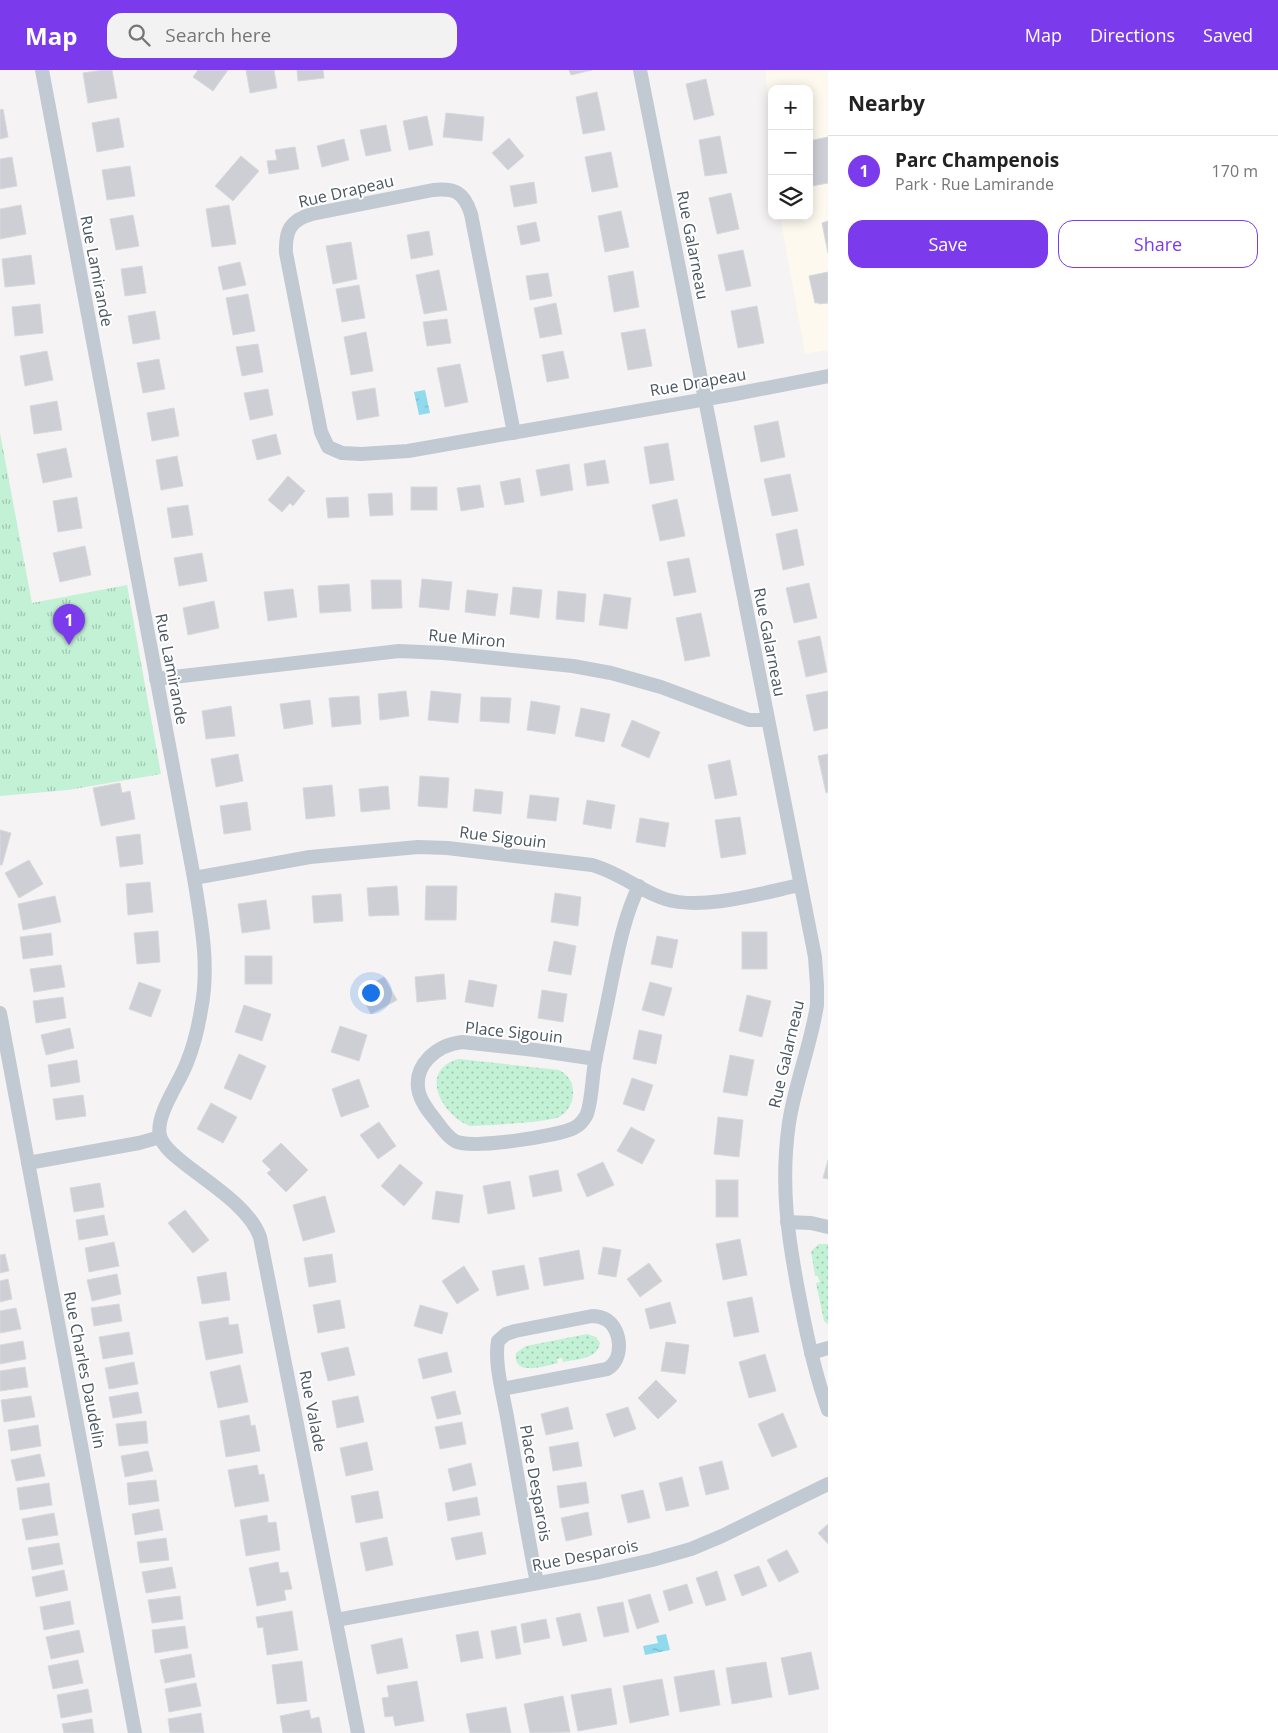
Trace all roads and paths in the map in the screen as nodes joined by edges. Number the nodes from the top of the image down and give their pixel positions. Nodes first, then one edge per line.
1 (42, 70) edge
2 (640, 70) edge
3 (828, 376) edge
4 (705, 399) junction
5 (514, 433) junction
6 (156, 679) junction
7 (768, 720) junction
8 (194, 878) junction
9 (800, 885) junction
10 (639, 886) junction
11 (0, 1013) edge
12 (596, 1059) junction
13 (160, 1137) junction
14 (28, 1163) junction
15 (788, 1222) junction
16 (828, 1227) edge
17 (828, 1348) edge
18 (811, 1353) junction
19 (502, 1389) junction
20 (828, 1410) edge
21 (828, 1484) edge
22 (537, 1583) junction
23 (336, 1620) junction
24 (135, 1733) edge
25 (358, 1733) edge

1 - 6 street, Rue Lamirande
2 - 4 street, Rue Galarneau
3 - 4 street, Rue Drapeau
4 - 5 street, Rue Drapeau
4 - 7 street, Rue Galarneau
5 - 5 street, Rue Drapeau
6 - 7 street, Rue Miron
6 - 8 street, Rue Lamirande
7 - 9 street, Rue Galarneau
8 - 10 street, Rue Sigouin
8 - 13 street, Rue Lamirande
9 - 10 street, Rue Sigouin
9 - 15 street, Rue Galarneau
10 - 12 street, Place Sigouin
11 - 14 street, Rue Charles Daudelin
12 - 12 street, Place Sigouin
13 - 14 street
13 - 23 street, Rue Valade
14 - 24 street, Rue Charles Daudelin
15 - 16 street
15 - 18 street, Rue Galarneau
17 - 18 street
18 - 20 street, Rue Galarneau
19 - 19 street, Place Desparois
19 - 22 street, Place Desparois
21 - 22 street, Rue Desparois
22 - 23 street, Rue Desparois
23 - 25 street, Rue Valade

